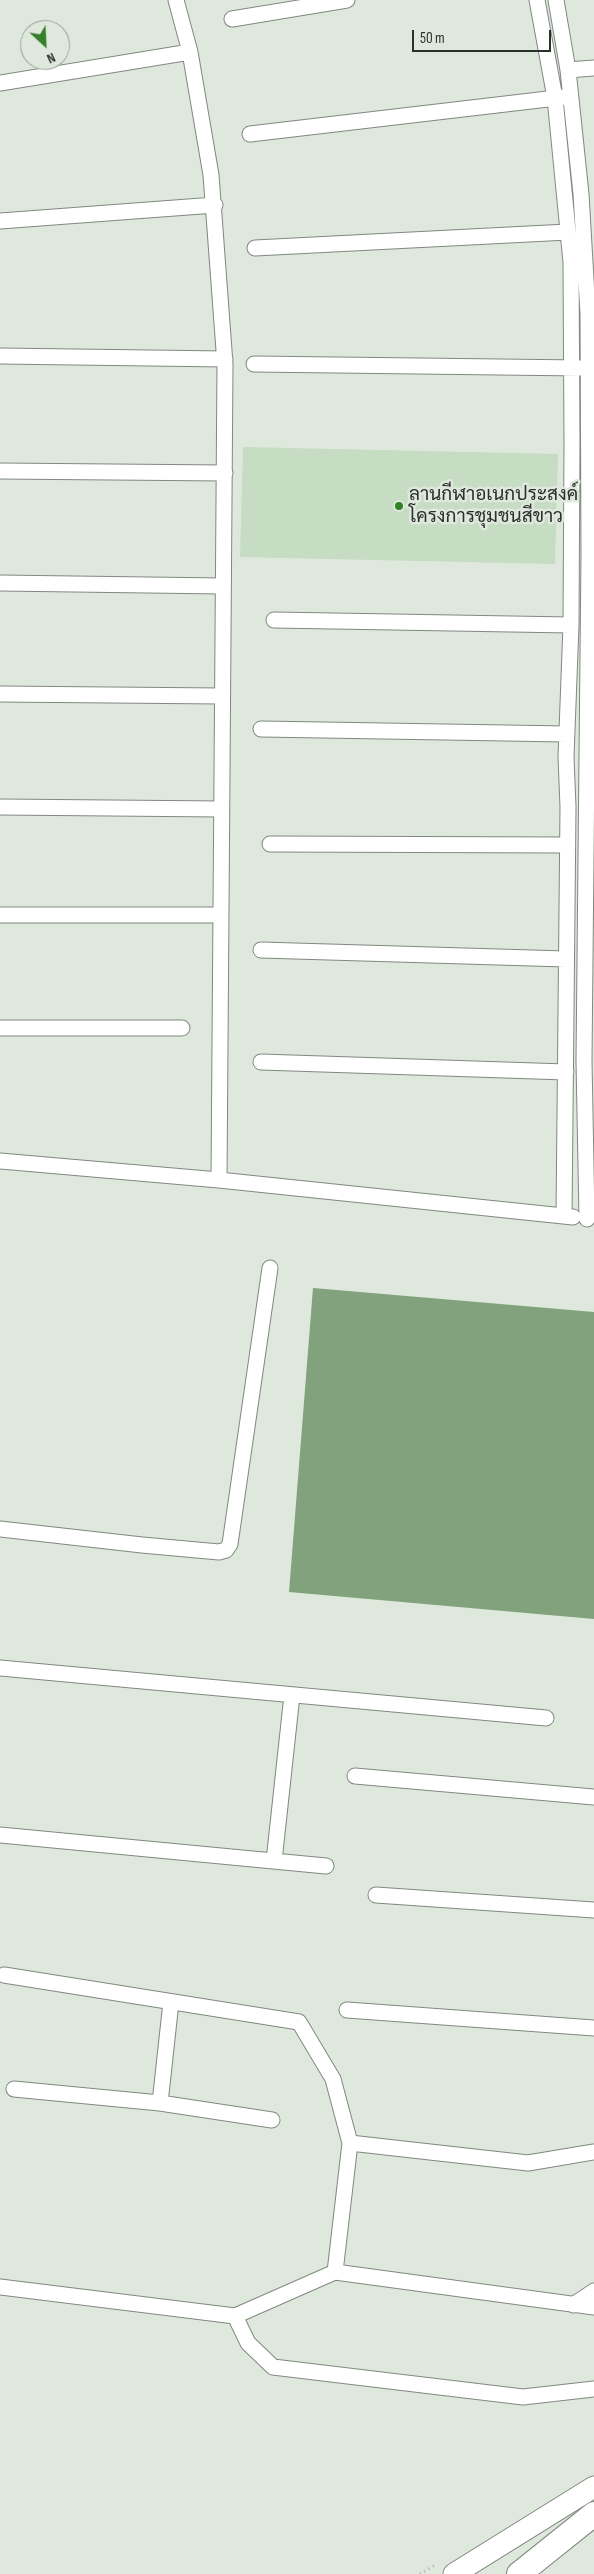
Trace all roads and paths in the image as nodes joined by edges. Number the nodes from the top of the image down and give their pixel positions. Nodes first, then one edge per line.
1 (176, 0) edge
2 (348, 0) edge
3 (537, 0) edge
4 (556, 0) edge
5 (232, 19) dead end
6 (190, 52) junction
7 (594, 68) edge
8 (568, 70) junction
9 (0, 83) edge
10 (571, 96) junction
11 (554, 98) junction
12 (250, 134) dead end
13 (588, 194) edge
14 (215, 205) junction
15 (0, 221) edge
16 (568, 232) junction
17 (255, 248) dead end
18 (591, 314) edge
19 (0, 356) edge
20 (225, 359) junction
21 (254, 364) dead end
22 (572, 368) junction
23 (588, 368) junction
24 (592, 438) edge
25 (0, 471) edge
26 (225, 472) junction
27 (570, 554) junction
28 (592, 554) edge
29 (0, 583) edge
30 (222, 586) junction
31 (274, 620) dead end
32 (571, 625) junction
33 (591, 664) edge
34 (0, 694) edge
35 (221, 696) junction
36 (261, 729) dead end
37 (567, 734) junction
38 (566, 776) junction
39 (590, 776) edge
40 (0, 807) edge
41 (221, 809) junction
42 (270, 844) dead end
43 (567, 845) junction
44 (590, 889) edge
45 (0, 915) edge
46 (221, 915) junction
47 (261, 950) dead end
48 (566, 959) junction
49 (565, 998) junction
50 (590, 999) edge
51 (0, 1028) edge
52 (182, 1028) dead end
53 (261, 1062) dead end
54 (566, 1072) junction
55 (590, 1109) edge
56 (0, 1161) edge
57 (219, 1180) junction
58 (564, 1216) junction
59 (590, 1219) edge
60 (270, 1268) dead end
61 (0, 1529) edge
62 (0, 1668) edge
63 (292, 1695) junction
64 (546, 1718) dead end
65 (356, 1776) dead end
66 (594, 1797) edge
67 (0, 1835) edge
68 (274, 1861) junction
69 (326, 1866) dead end
70 (376, 1895) dead end
71 (594, 1910) edge
72 (4, 1975) dead end
73 (171, 2002) junction
74 (347, 2010) dead end
75 (594, 2028) edge
76 (14, 2088) dead end
77 (160, 2103) junction
78 (272, 2120) dead end
79 (350, 2143) junction
80 (594, 2152) edge
81 (335, 2272) junction
82 (0, 2286) edge
83 (594, 2291) edge
84 (573, 2304) junction
85 (594, 2307) edge
86 (236, 2316) junction
87 (594, 2389) edge
88 (594, 2487) edge
89 (594, 2514) edge
90 (594, 2531) edge
91 (448, 2568) edge
92 (420, 2574) edge
93 (519, 2574) edge
94 (525, 2574) edge

1 - 6 street
2 - 5 street
3 - 11 street
4 - 8 street
6 - 9 street
6 - 14 street
7 - 8 street
8 - 10 street
10 - 11 street
10 - 13 street
11 - 12 street
11 - 16 street
13 - 18 street
14 - 15 street
14 - 20 street
16 - 17 street
16 - 22 street
18 - 23 street
19 - 20 street
20 - 26 street
21 - 22 street
22 - 23 street
22 - 27 street
23 - 24 street
24 - 28 street
25 - 26 street
26 - 30 street
27 - 28 street
27 - 32 street
28 - 33 street
29 - 30 street
30 - 35 street
31 - 32 street
32 - 37 street
33 - 39 street
34 - 35 street
35 - 41 street
36 - 37 street
37 - 38 street
38 - 39 street
38 - 43 street
39 - 44 street
40 - 41 street
41 - 46 street
42 - 43 street
43 - 48 street
44 - 50 street
45 - 46 street
46 - 57 street
47 - 48 street
48 - 49 street
49 - 50 street
49 - 54 street
50 - 55 street
51 - 52 street
53 - 54 street
54 - 58 street
55 - 59 street
56 - 57 street
57 - 58 street
58 - 59 street
60 - 61 street
62 - 63 street
63 - 64 street
63 - 68 street
65 - 66 street
67 - 68 street
68 - 69 street
70 - 71 street
72 - 73 street
73 - 77 street
73 - 79 street
74 - 75 street
76 - 77 street
77 - 78 street
79 - 80 street
79 - 81 street
81 - 84 street
81 - 86 street
82 - 86 street
83 - 84 street
84 - 85 street
86 - 87 street
88 - 91 main road
89 - 93 main road
90 - 94 main road
91 - 92 path

